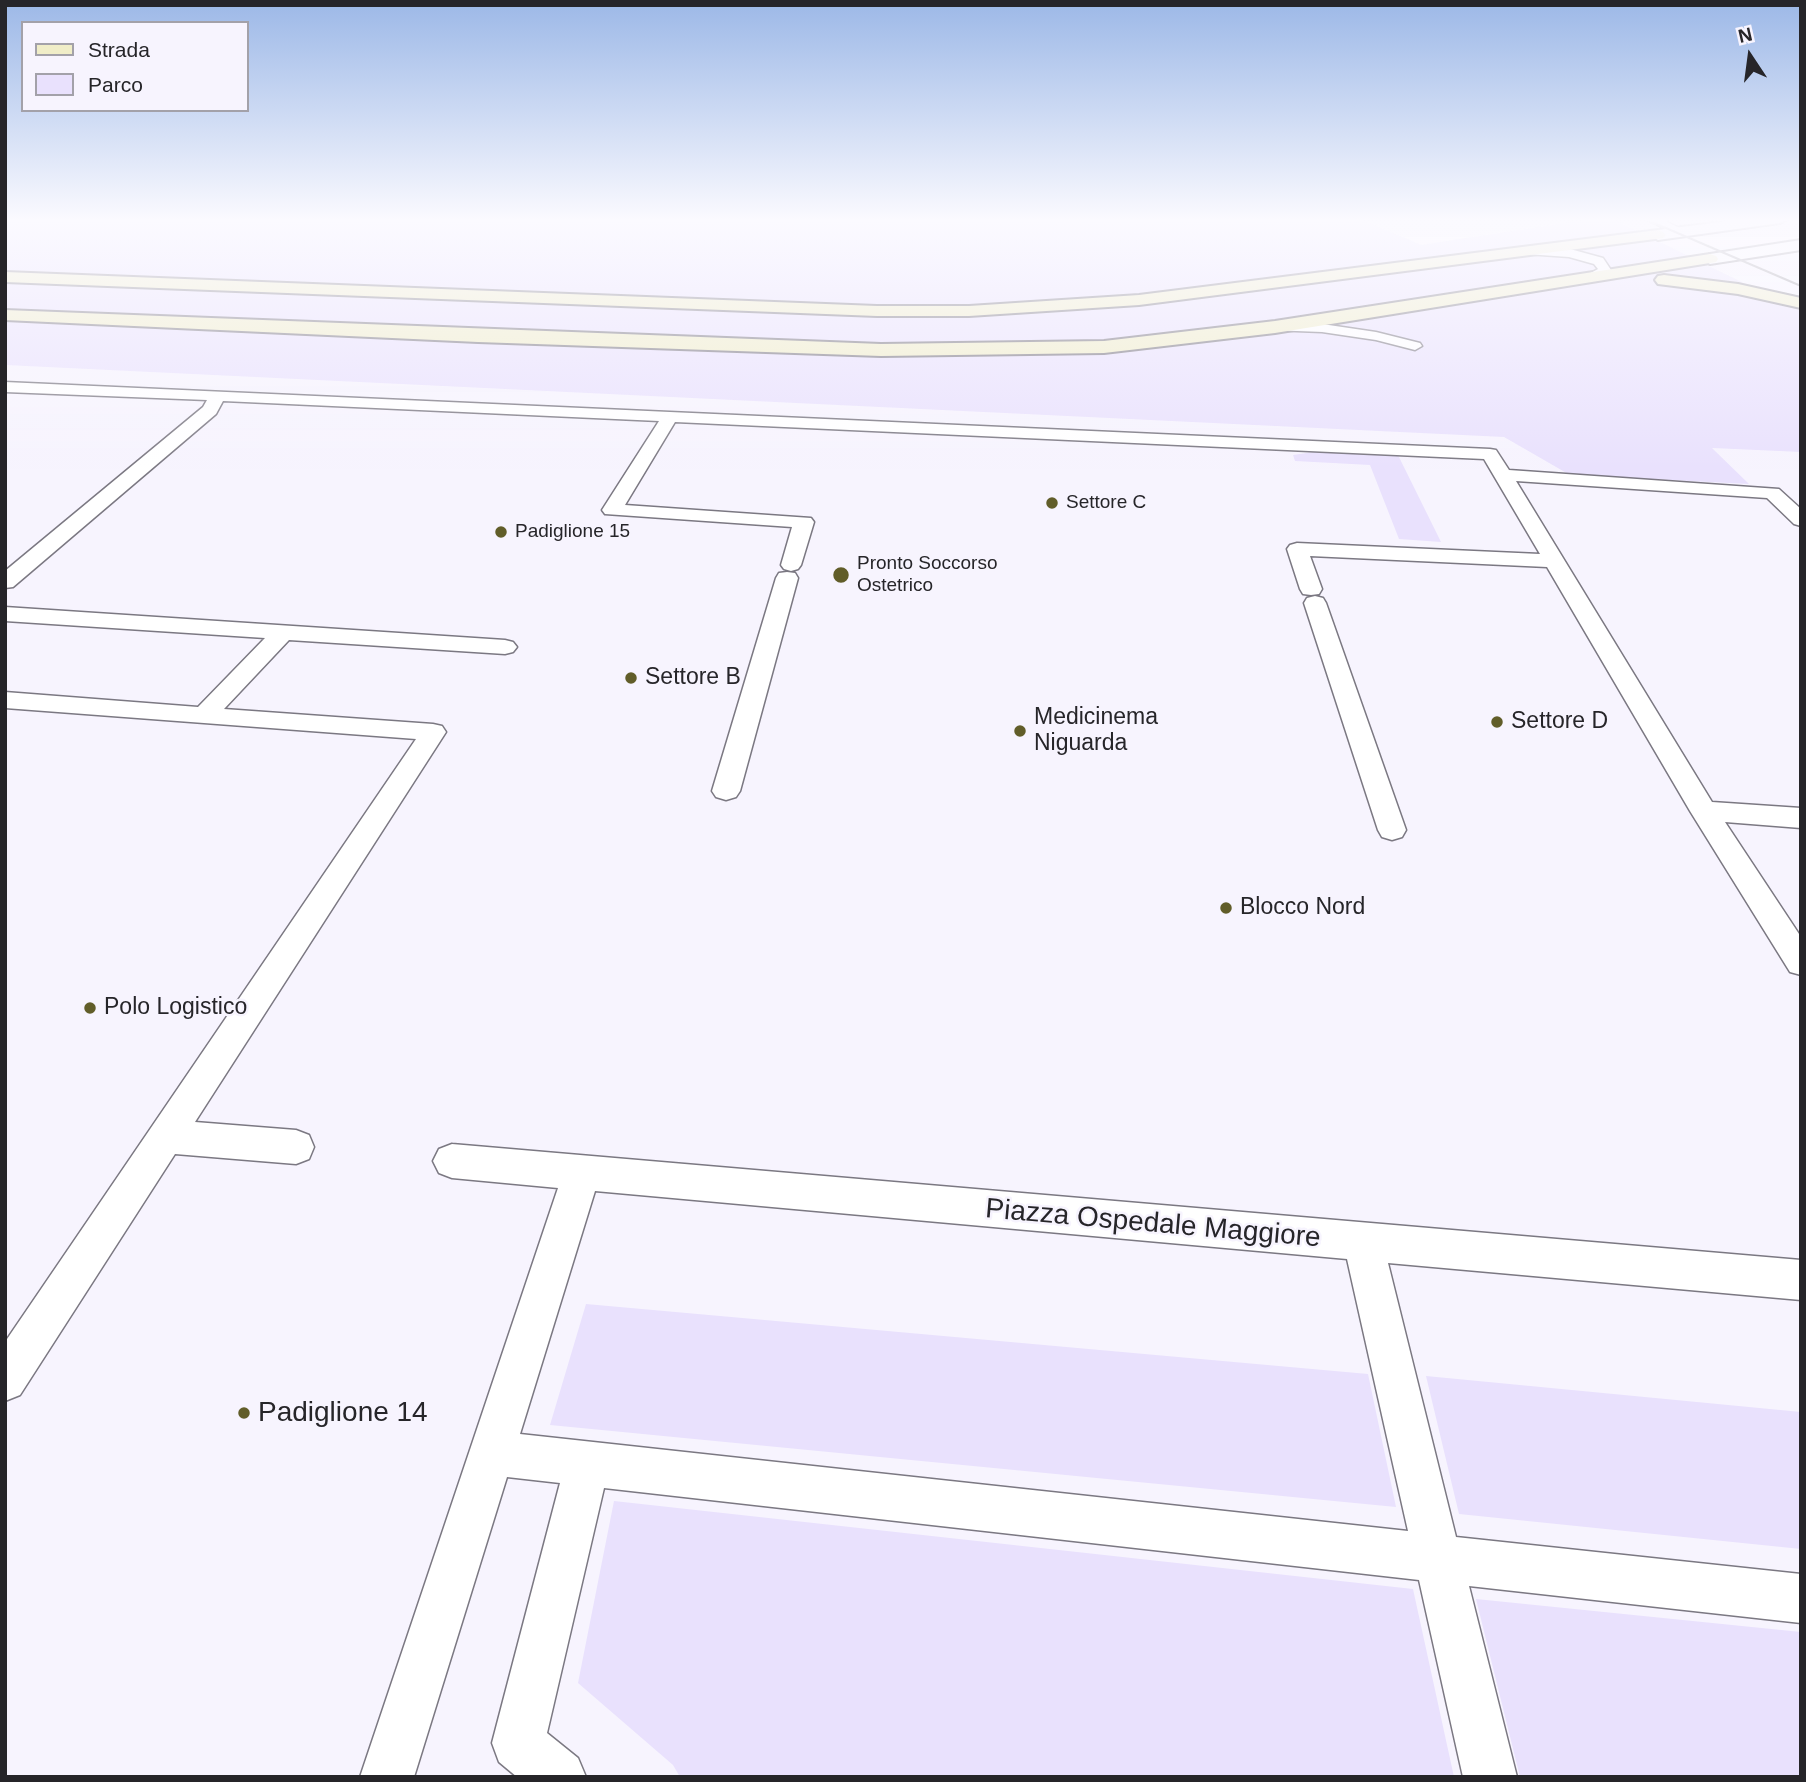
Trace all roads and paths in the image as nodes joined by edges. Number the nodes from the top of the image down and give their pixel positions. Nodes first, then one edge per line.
1 (542, 302) edge
2 (660, 302) edge
3 (1111, 302) edge
4 (1436, 302) edge
5 (5, 315) edge
6 (1276, 327) junction
7 (478, 336) junction
8 (1415, 346) dead end
9 (9, 388) edge
10 (218, 396) junction
11 (671, 415) junction
12 (1503, 475) junction
13 (1801, 520) edge
14 (1554, 561) junction
15 (5, 582) edge
16 (5, 614) edge
17 (284, 632) junction
18 (505, 647) dead end
19 (5, 700) edge
20 (204, 715) junction
21 (726, 790) dead end
22 (1704, 811) junction
23 (1801, 818) edge
24 (1392, 830) dead end
25 (1801, 963) edge
26 (164, 1136) junction
27 (296, 1147) dead end
28 (452, 1161) dead end
29 (582, 1173) junction
30 (1363, 1243) junction
31 (1801, 1280) edge
32 (5, 1380) edge
33 (491, 1453) junction
34 (587, 1465) junction
35 (1440, 1559) junction
36 (1801, 1599) edge
37 (387, 1777) edge
38 (559, 1777) edge
39 (1490, 1777) edge

1 - 7 street
2 - 3 street
4 - 6 street
5 - 7 street
6 - 7 street
6 - 8 lane
9 - 10 lane
10 - 11 lane
10 - 15 lane
11 - 12 lane
11 - 21 lane
12 - 13 lane
12 - 14 lane
14 - 22 lane
14 - 24 lane
16 - 17 lane
17 - 18 lane
17 - 20 lane
19 - 20 lane
20 - 26 lane
22 - 23 lane
22 - 25 lane
26 - 27 lane
26 - 32 lane
28 - 29 lane, Piazza Ospedale Maggiore
29 - 30 lane, Piazza Ospedale Maggiore
29 - 33 lane
30 - 31 lane, Piazza Ospedale Maggiore
30 - 35 lane
33 - 34 lane
33 - 37 lane
34 - 35 lane
34 - 38 lane
35 - 36 lane
35 - 39 lane

